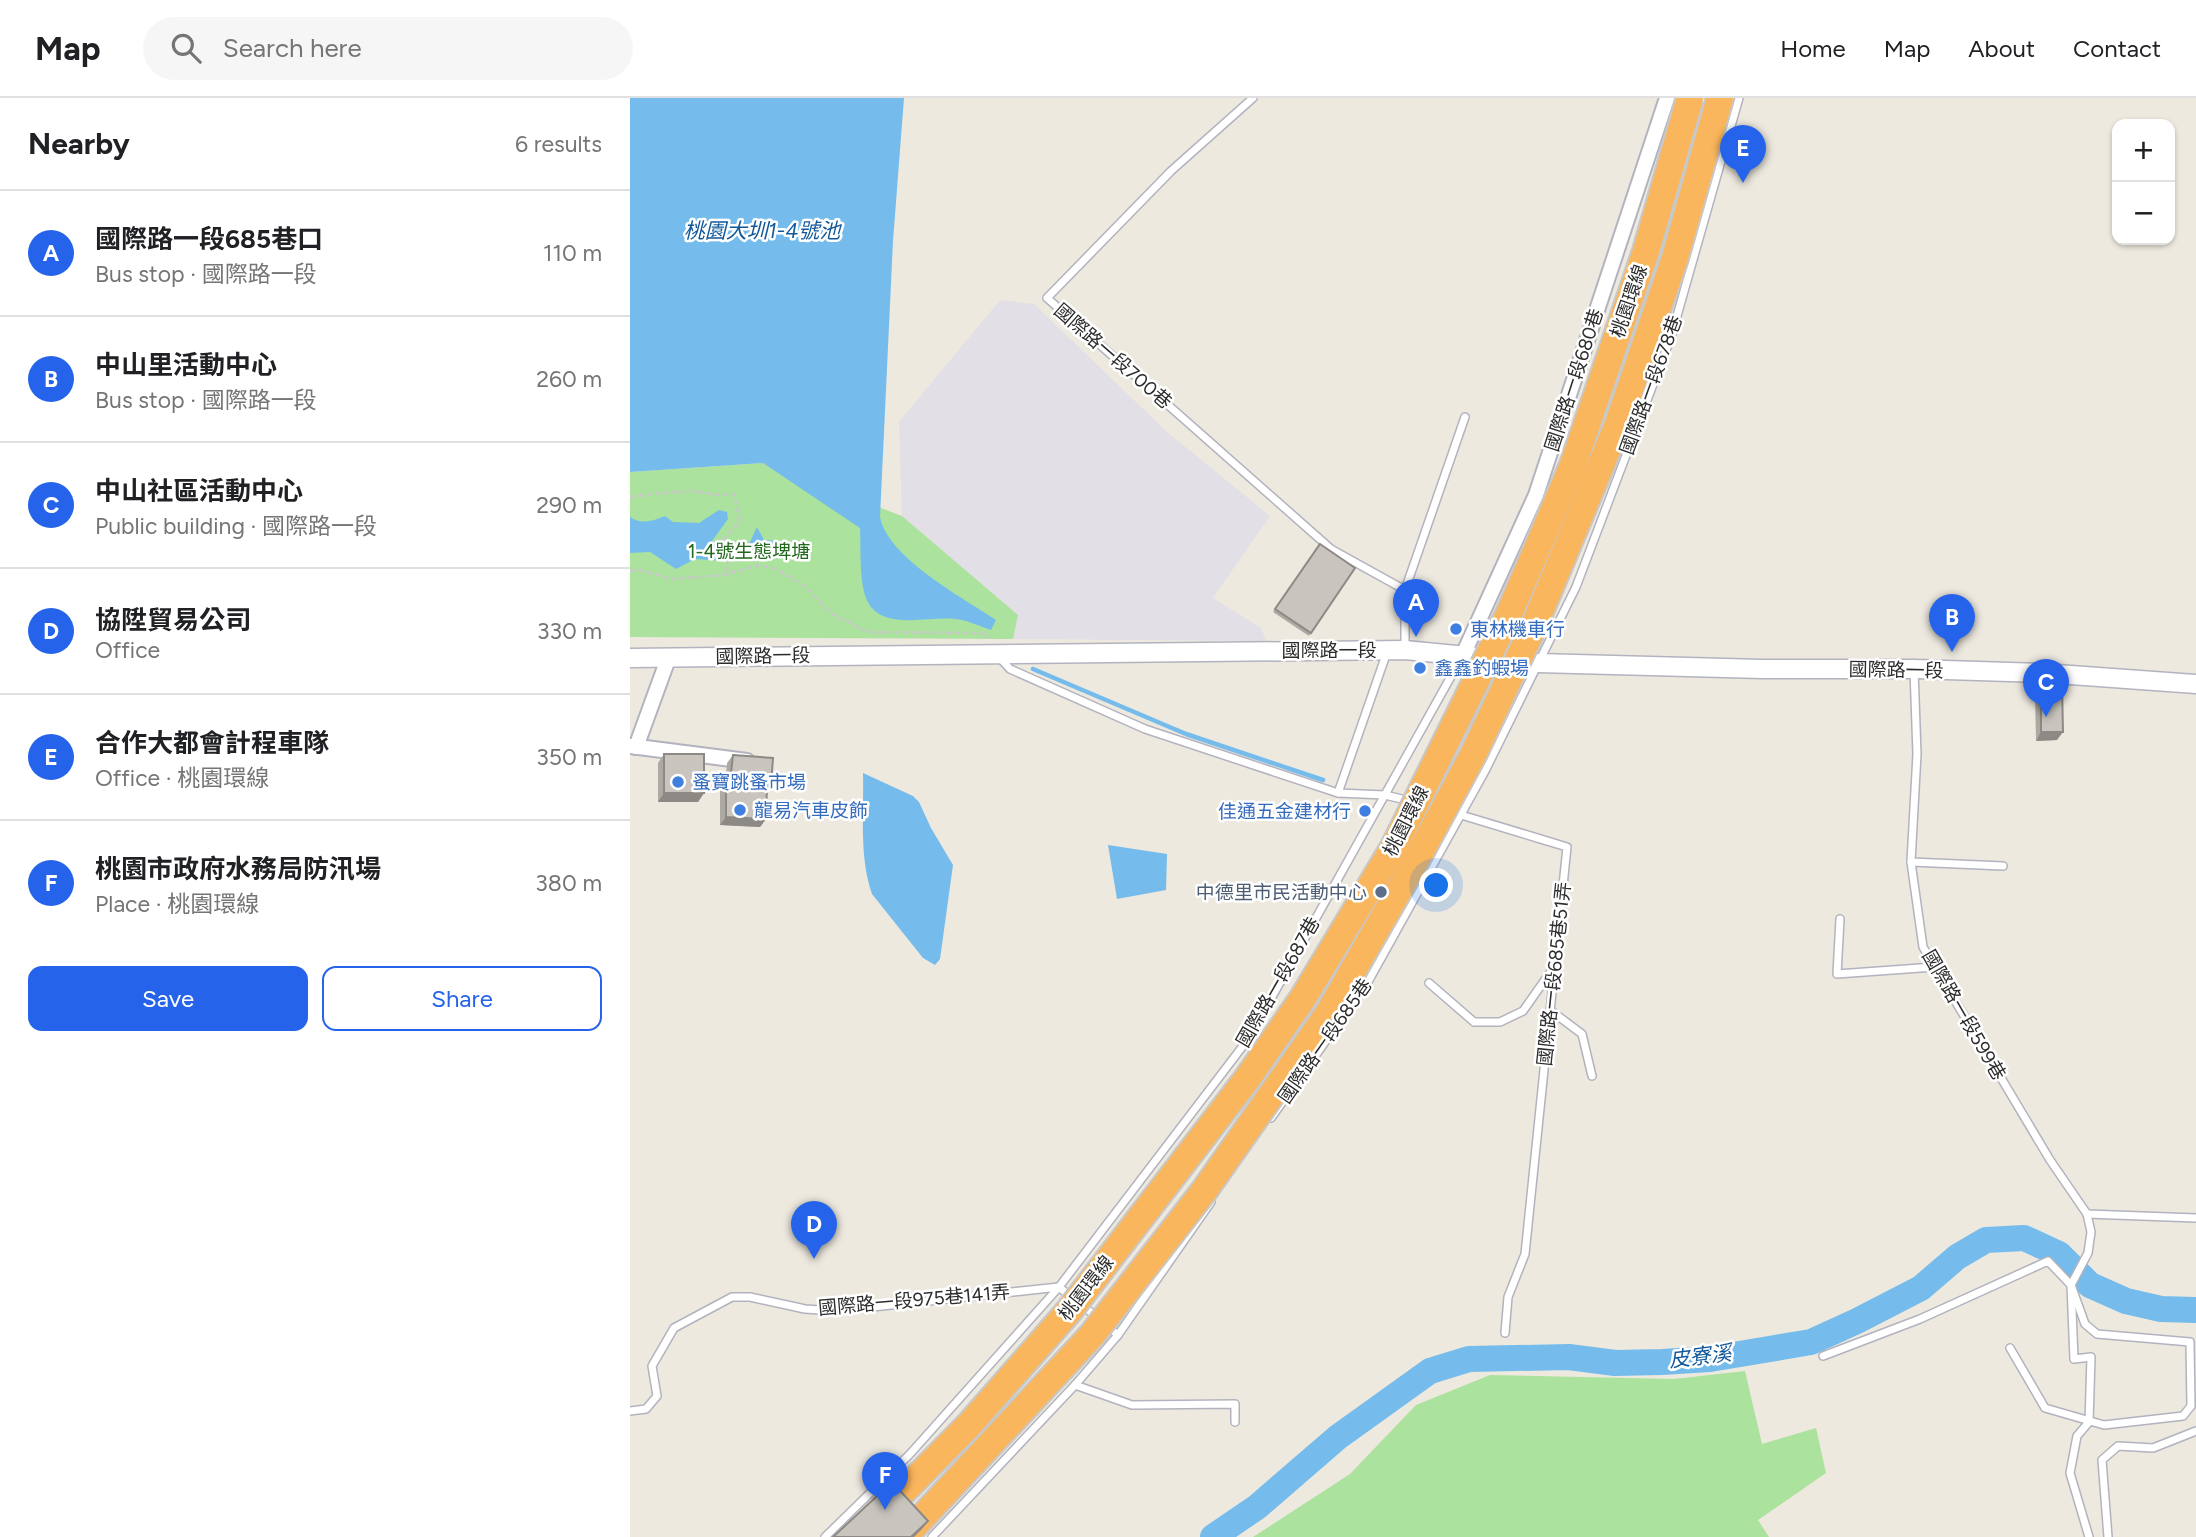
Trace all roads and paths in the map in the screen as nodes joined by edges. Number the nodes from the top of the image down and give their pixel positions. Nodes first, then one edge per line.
1 (1253, 98) edge
2 (1667, 98) edge
3 (1690, 98) edge
4 (1720, 98) edge
5 (1739, 98) edge
6 (1465, 417) dead end
7 (630, 498) edge
8 (630, 571) edge
9 (724, 575) junction
10 (1405, 590) junction
11 (986, 633) dead end
12 (1396, 650) junction
13 (996, 653) junction
14 (1463, 655) junction
15 (630, 658) edge
16 (668, 659) junction
17 (1538, 663) junction
18 (1914, 669) junction
19 (2196, 684) edge
20 (633, 747) edge
21 (756, 762) edge
22 (1338, 793) junction
23 (1385, 795) junction
24 (1423, 804) dead end
25 (1436, 808) dead end
26 (1461, 814) junction
27 (1911, 862) junction
28 (2003, 866) dead end
29 (1840, 919) dead end
30 (1555, 966) junction
31 (1934, 967) junction
32 (1429, 982) dead end
33 (1550, 1010) junction
34 (1592, 1076) dead end
35 (1267, 1124) dead end
36 (1220, 1191) dead end
37 (2087, 1214) junction
38 (2196, 1218) edge
39 (2071, 1285) junction
40 (1059, 1287) junction
41 (1505, 1333) dead end
42 (1118, 1335) junction
43 (2010, 1348) dead end
44 (1823, 1356) dead end
45 (1075, 1385) junction
46 (630, 1411) edge
47 (1236, 1422) dead end
48 (2089, 1422) junction
49 (2196, 1431) edge
50 (825, 1537) edge
51 (858, 1537) edge
52 (904, 1537) edge
53 (932, 1537) edge
54 (2089, 1537) edge
55 (2108, 1537) edge

1 - 10 lane, 國際路一段700巷
2 - 14 street, 國際路一段680巷
3 - 51 highway, 桃園環線, bridge
4 - 52 highway, 桃園環線, bridge
5 - 17 lane, 國際路一段678巷
6 - 10 lane
7 - 9 path
8 - 9 path
9 - 11 path
10 - 12 lane
12 - 13 street, 國際路一段
12 - 14 street, 國際路一段
12 - 22 lane
13 - 16 street, 國際路一段
13 - 22 lane
14 - 17 street, 國際路一段
14 - 23 lane, 國際路一段687巷
15 - 16 street, 國際路一段
16 - 20 street
17 - 18 street, 國際路一段
17 - 26 lane, 國際路一段685巷
18 - 19 street, 國際路一段
18 - 27 lane, 國際路一段599巷
20 - 21 street
22 - 23 lane
23 - 24 lane
23 - 40 lane, 國際路一段687巷
25 - 26 lane, 國際路一段685巷51弄
26 - 30 lane, 國際路一段685巷51弄
26 - 35 lane, 國際路一段685巷
27 - 28 lane
27 - 31 lane, 國際路一段599巷
29 - 31 lane
30 - 32 lane
30 - 33 lane, 國際路一段685巷51弄
31 - 37 lane, 國際路一段599巷
33 - 34 lane
33 - 41 lane, 國際路一段685巷51弄
36 - 42 lane
37 - 38 lane
37 - 39 lane
39 - 44 lane
39 - 48 lane
39 - 48 lane
40 - 42 lane
40 - 46 lane, 國際路一段975巷141弄
40 - 50 lane, 國際路一段687巷
42 - 45 lane
43 - 48 lane
45 - 47 lane
45 - 53 lane
48 - 54 lane
49 - 55 lane

